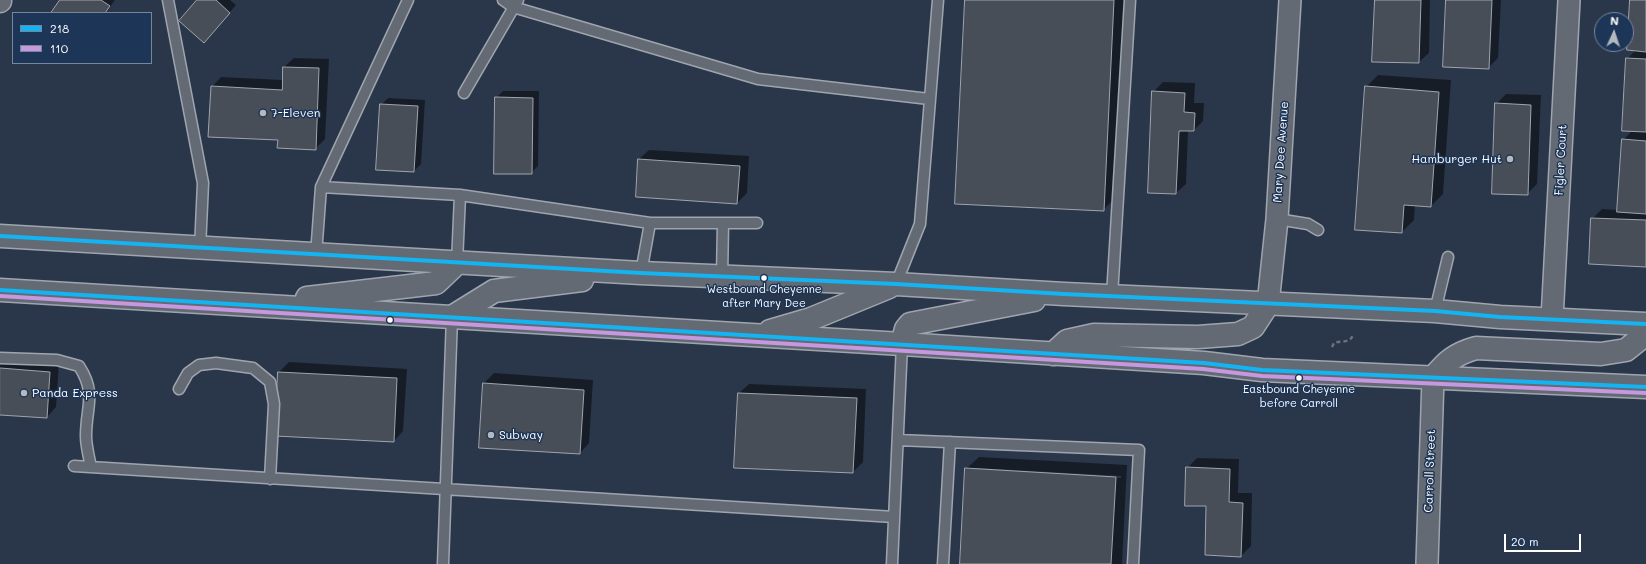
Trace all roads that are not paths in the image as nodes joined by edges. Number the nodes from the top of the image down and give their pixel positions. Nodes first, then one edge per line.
1 (168, 0) edge
2 (408, 0) edge
3 (503, 0) edge
4 (938, 0) edge
5 (1130, 0) edge
6 (1290, 0) edge
7 (1569, 0) edge
8 (516, 4) edge
9 (464, 93) dead end
10 (929, 99) junction
11 (321, 187) junction
12 (460, 195) junction
13 (1276, 219) junction
14 (650, 223) junction
15 (723, 223) junction
16 (757, 223) dead end
17 (1318, 230) dead end
18 (0, 236) edge
19 (200, 249) junction
20 (316, 255) junction
21 (1448, 258) dead end
22 (457, 263) junction
23 (641, 273) junction
24 (722, 277) junction
25 (896, 284) junction
26 (0, 290) edge
27 (1064, 294) junction
28 (1112, 296) junction
29 (1268, 304) junction
30 (254, 305) junction
31 (1435, 311) junction
32 (452, 317) junction
33 (1552, 320) junction
34 (1646, 324) edge
35 (1646, 334) edge
36 (755, 336) junction
37 (902, 344) junction
38 (1053, 354) junction
39 (0, 358) edge
40 (1433, 378) junction
41 (1646, 387) edge
42 (179, 389) dead end
43 (898, 440) junction
44 (950, 442) junction
45 (74, 466) dead end
46 (91, 467) junction
47 (270, 479) junction
48 (447, 490) junction
49 (894, 517) junction
50 (443, 564) edge
51 (892, 564) edge
52 (943, 564) edge
53 (1133, 564) edge
54 (1427, 564) edge

1 - 19 lane
2 - 11 lane
3 - 8 lane
4 - 10 lane
5 - 28 lane
6 - 13 street, Mary Dee Avenue
7 - 33 street, Figler Court
8 - 9 lane
8 - 10 lane
10 - 25 lane
11 - 12 lane
11 - 20 lane
12 - 14 lane
12 - 22 lane
13 - 17 lane
13 - 29 street, Mary Dee Avenue
14 - 15 lane
14 - 23 lane
15 - 16 lane
15 - 24 lane
18 - 19 main road
19 - 20 main road
20 - 22 main road
21 - 31 lane
22 - 23 main road
22 - 30 main road
23 - 24 main road
23 - 32 main road
24 - 25 main road
25 - 27 main road
25 - 36 main road
26 - 30 main road
27 - 28 main road
27 - 37 main road
28 - 29 main road
29 - 31 main road
29 - 38 main road
30 - 32 main road
31 - 33 main road
32 - 36 main road
32 - 48 lane
33 - 34 main road
35 - 40 main road
36 - 37 main road
37 - 38 main road
37 - 43 lane
38 - 40 main road
39 - 46 lane
40 - 41 main road
40 - 54 street, Carroll Street
42 - 47 lane
43 - 44 lane
43 - 49 lane
44 - 52 lane
44 - 53 lane
45 - 46 lane
46 - 47 lane
47 - 48 lane
48 - 49 lane
48 - 50 lane
49 - 51 lane

